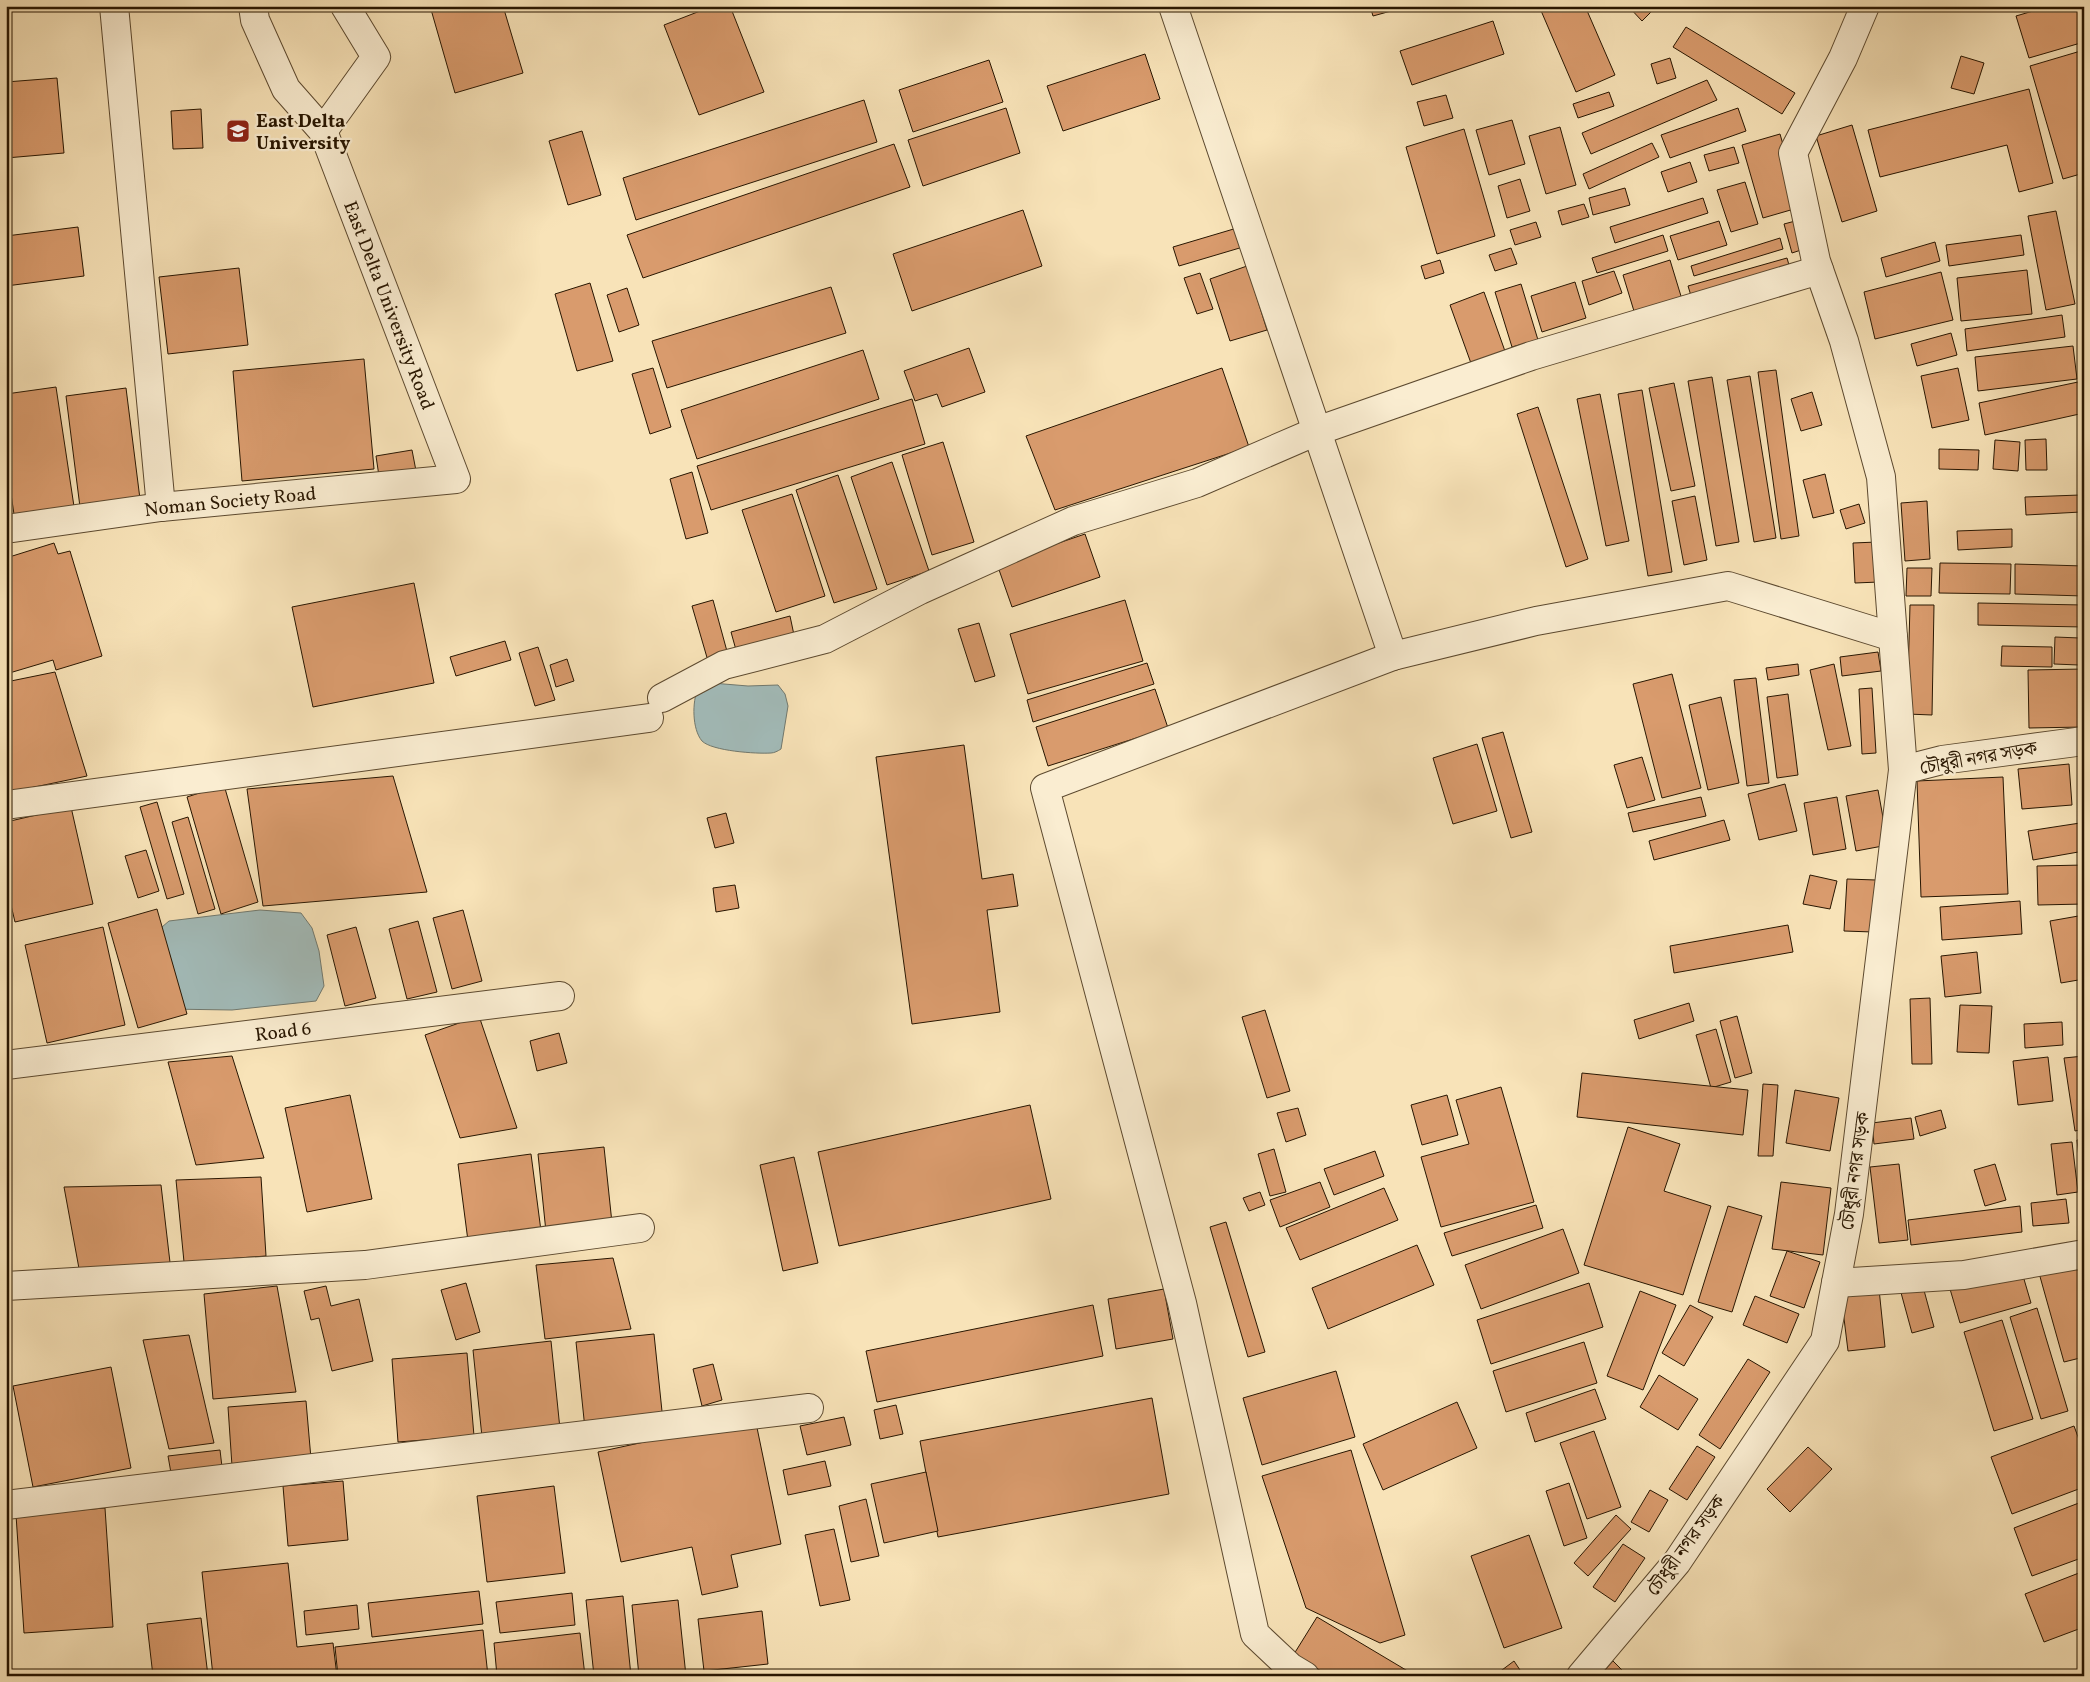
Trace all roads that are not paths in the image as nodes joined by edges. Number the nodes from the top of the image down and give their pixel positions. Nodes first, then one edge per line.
1 (114, 6) edge
2 (253, 6) edge
3 (346, 6) edge
4 (1173, 6) edge
5 (1865, 6) edge
6 (323, 131) junction
7 (1819, 270) junction
8 (1317, 431) junction
9 (456, 479) joint
10 (160, 507) junction
11 (6, 529) edge
12 (1893, 637) junction
13 (1393, 656) junction
14 (2084, 741) edge
15 (1903, 770) junction
16 (6, 805) edge
17 (560, 996) dead end
18 (6, 1066) edge
19 (640, 1228) dead end
20 (2084, 1254) edge
21 (1836, 1283) junction
22 (6, 1286) edge
23 (809, 1408) dead end
24 (6, 1505) edge
25 (1305, 1676) edge
26 (1581, 1676) edge

1 - 10 street
2 - 6 street, East Delta University Road
3 - 6 street
4 - 8 street
5 - 7 street
6 - 9 street, East Delta University Road
7 - 8 street
7 - 12 street
8 - 13 street
8 - 16 street
9 - 10 street, Noman Society Road
10 - 11 street, Noman Society Road
12 - 13 street
12 - 15 street
13 - 25 street
14 - 15 street, চৌধুরী নগর সড়ক
15 - 21 street, চৌধুরী নগর সড়ক
17 - 18 street, Road 6
19 - 22 street
20 - 21 street
21 - 26 street, চৌধুরী নগর সড়ক
23 - 24 street

